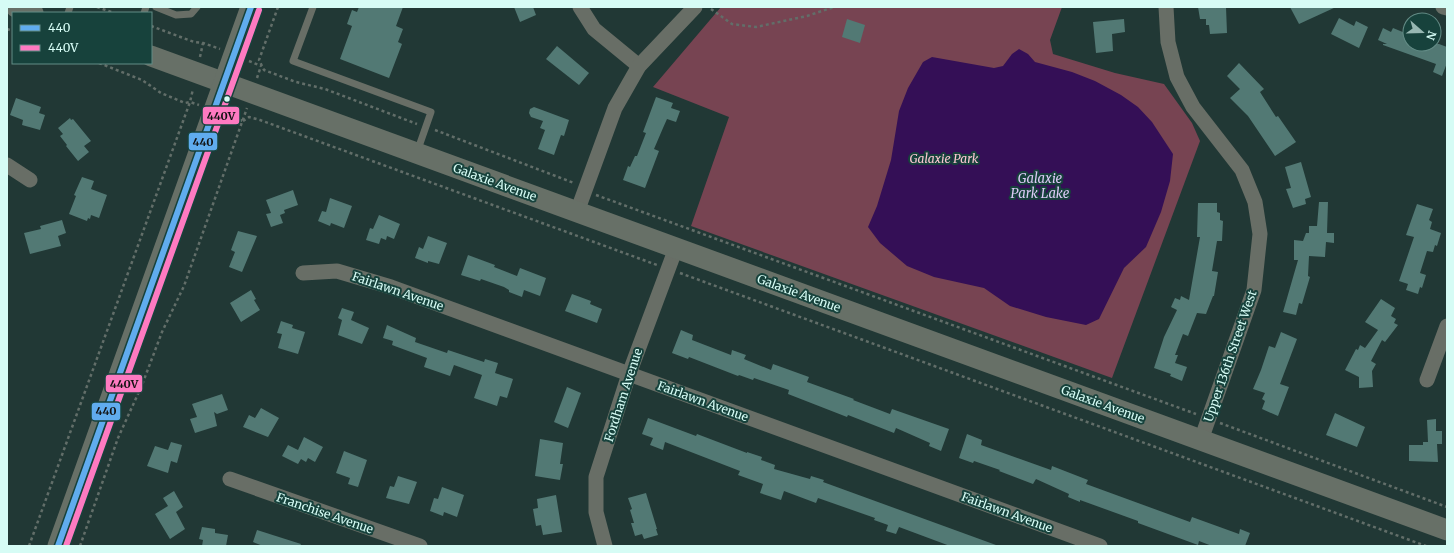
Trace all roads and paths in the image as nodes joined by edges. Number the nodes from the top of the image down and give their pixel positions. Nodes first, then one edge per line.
1 (97, 7) edge
2 (156, 7) edge
3 (197, 7) edge
4 (251, 7) edge
5 (278, 7) edge
6 (313, 7) edge
7 (580, 7) edge
8 (695, 7) edge
9 (834, 7) edge
10 (1166, 7) edge
11 (1443, 7) edge
12 (1447, 8) edge
13 (711, 9) dead end
14 (111, 12) edge
15 (152, 26) edge
16 (203, 42) dead end
17 (152, 56) edge
18 (102, 64) edge
19 (640, 66) junction
20 (224, 83) junction
21 (426, 127) junction
22 (416, 153) junction
23 (7, 165) edge
24 (30, 180) dead end
25 (585, 190) junction
26 (577, 212) junction
27 (676, 248) junction
28 (668, 269) junction
29 (303, 273) dead end
30 (1447, 326) edge
31 (629, 374) junction
32 (1427, 380) dead end
33 (1209, 419) junction
34 (1201, 440) junction
35 (230, 479) dead end
36 (1447, 507) edge
37 (1447, 530) edge
38 (29, 546) edge
39 (58, 546) edge
40 (80, 546) edge
41 (420, 546) edge
42 (605, 546) edge
43 (1100, 546) edge
44 (1426, 546) edge

1 - 14 path
2 - 3 lane
4 - 20 street
5 - 21 path
6 - 21 lane
7 - 19 street
8 - 19 street
9 - 13 path
10 - 33 street, Upper 136th Street West
11 - 12 street
15 - 16 path
17 - 20 street, Galaxie Avenue
18 - 38 path
19 - 25 street
20 - 22 street, Galaxie Avenue
20 - 39 street
21 - 22 lane
21 - 25 path
22 - 26 street, Galaxie Avenue
23 - 24 street
25 - 26 street
25 - 33 path
26 - 27 street, Galaxie Avenue
27 - 28 street, Fordham Avenue
27 - 34 street, Galaxie Avenue
28 - 31 street, Fordham Avenue
28 - 40 path
28 - 44 path
29 - 31 street, Fairlawn Avenue
30 - 32 street
31 - 42 street, Fordham Avenue
31 - 43 street, Fairlawn Avenue
33 - 34 street, Upper 136th Street West
33 - 36 path
34 - 37 street, Galaxie Avenue
35 - 41 street, Franchise Avenue

